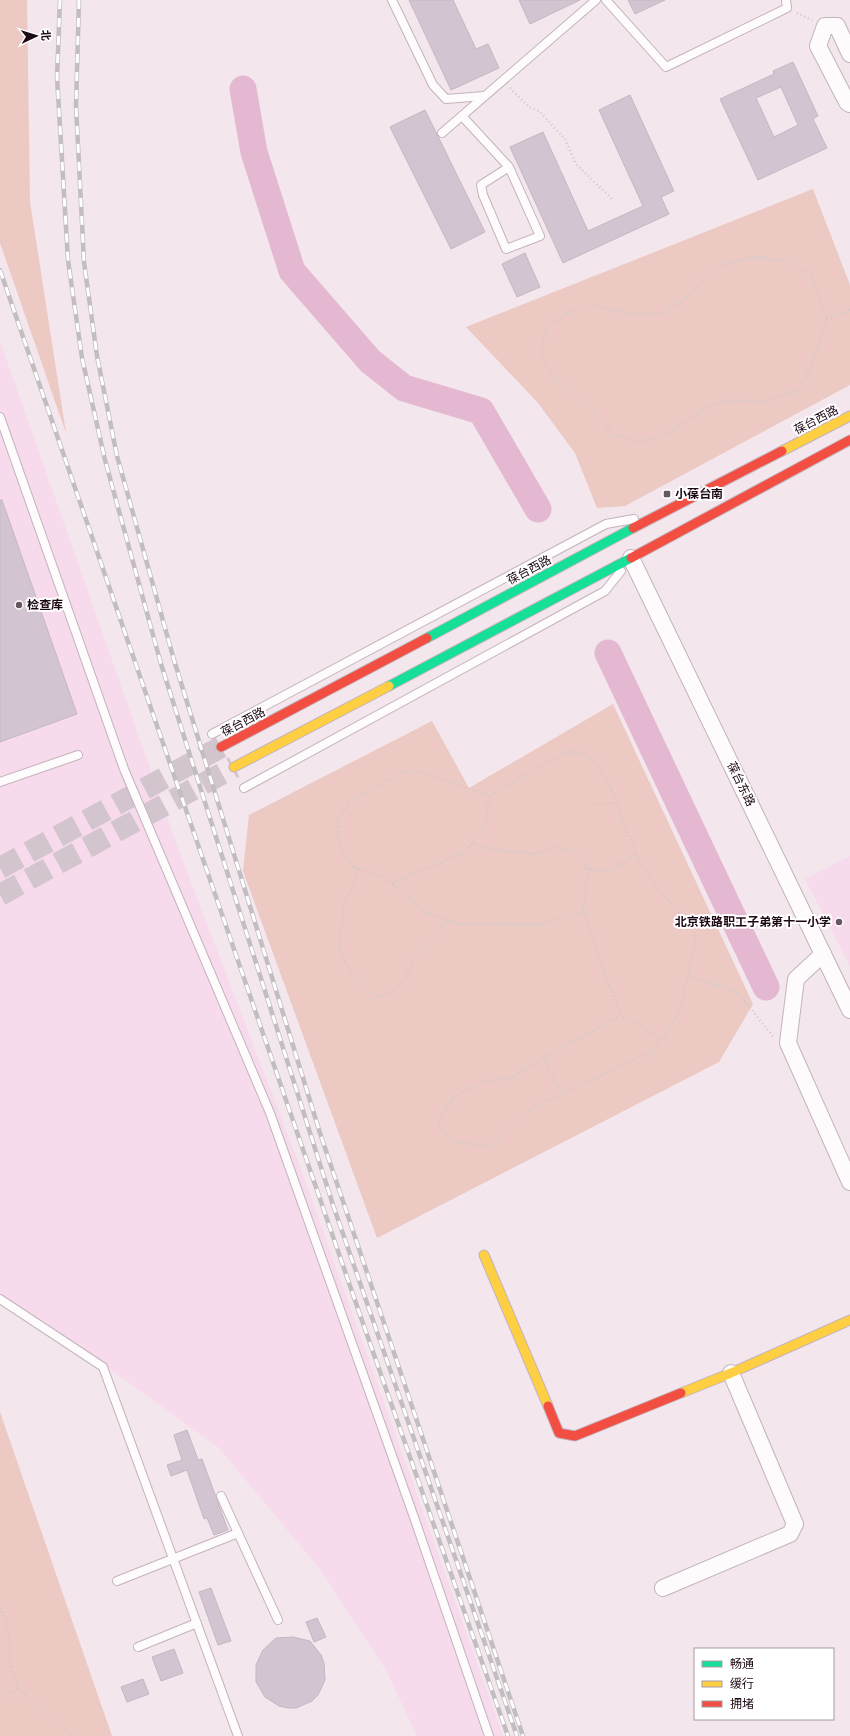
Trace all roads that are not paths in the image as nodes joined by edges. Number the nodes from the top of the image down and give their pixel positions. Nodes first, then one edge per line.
1 (392, 0) edge
2 (596, 0) edge
3 (606, 0) edge
4 (786, 4) edge
5 (850, 54) edge
6 (484, 96) junction
7 (850, 104) edge
8 (462, 116) junction
9 (442, 133) dead end
10 (509, 167) junction
11 (850, 416) edge
12 (0, 417) edge
13 (850, 440) edge
14 (660, 514) junction
15 (631, 558) junction
16 (212, 734) dead end
17 (221, 747) tunnel mouth
18 (78, 755) dead end
19 (234, 767) tunnel mouth
20 (0, 782) edge
21 (244, 788) dead end
22 (823, 954) junction
23 (849, 1008) edge
24 (850, 1182) edge
25 (484, 1255) dead end
26 (0, 1299) edge
27 (850, 1320) edge
28 (731, 1373) junction
29 (221, 1496) dead end
30 (238, 1533) junction
31 (173, 1559) junction
32 (117, 1581) dead end
33 (663, 1588) dead end
34 (278, 1620) dead end
35 (196, 1623) junction
36 (138, 1647) dead end
37 (238, 1736) edge
38 (489, 1736) edge

1 - 6 lane
2 - 6 lane
3 - 4 lane
5 - 7 street
6 - 8 lane
8 - 9 lane
8 - 10 lane
10 - 10 lane
11 - 14 street, 葆台西路
12 - 38 lane
13 - 15 street
14 - 16 lane
14 - 17 street, 葆台西路
15 - 19 street
15 - 21 lane
15 - 22 street, 葆台东路
18 - 20 lane
22 - 23 street, 葆台东路
22 - 24 street
25 - 28 street
26 - 31 lane
27 - 28 street
28 - 33 street
29 - 30 lane
30 - 31 lane
30 - 34 lane
31 - 32 lane
31 - 35 lane
35 - 36 lane
35 - 37 lane

